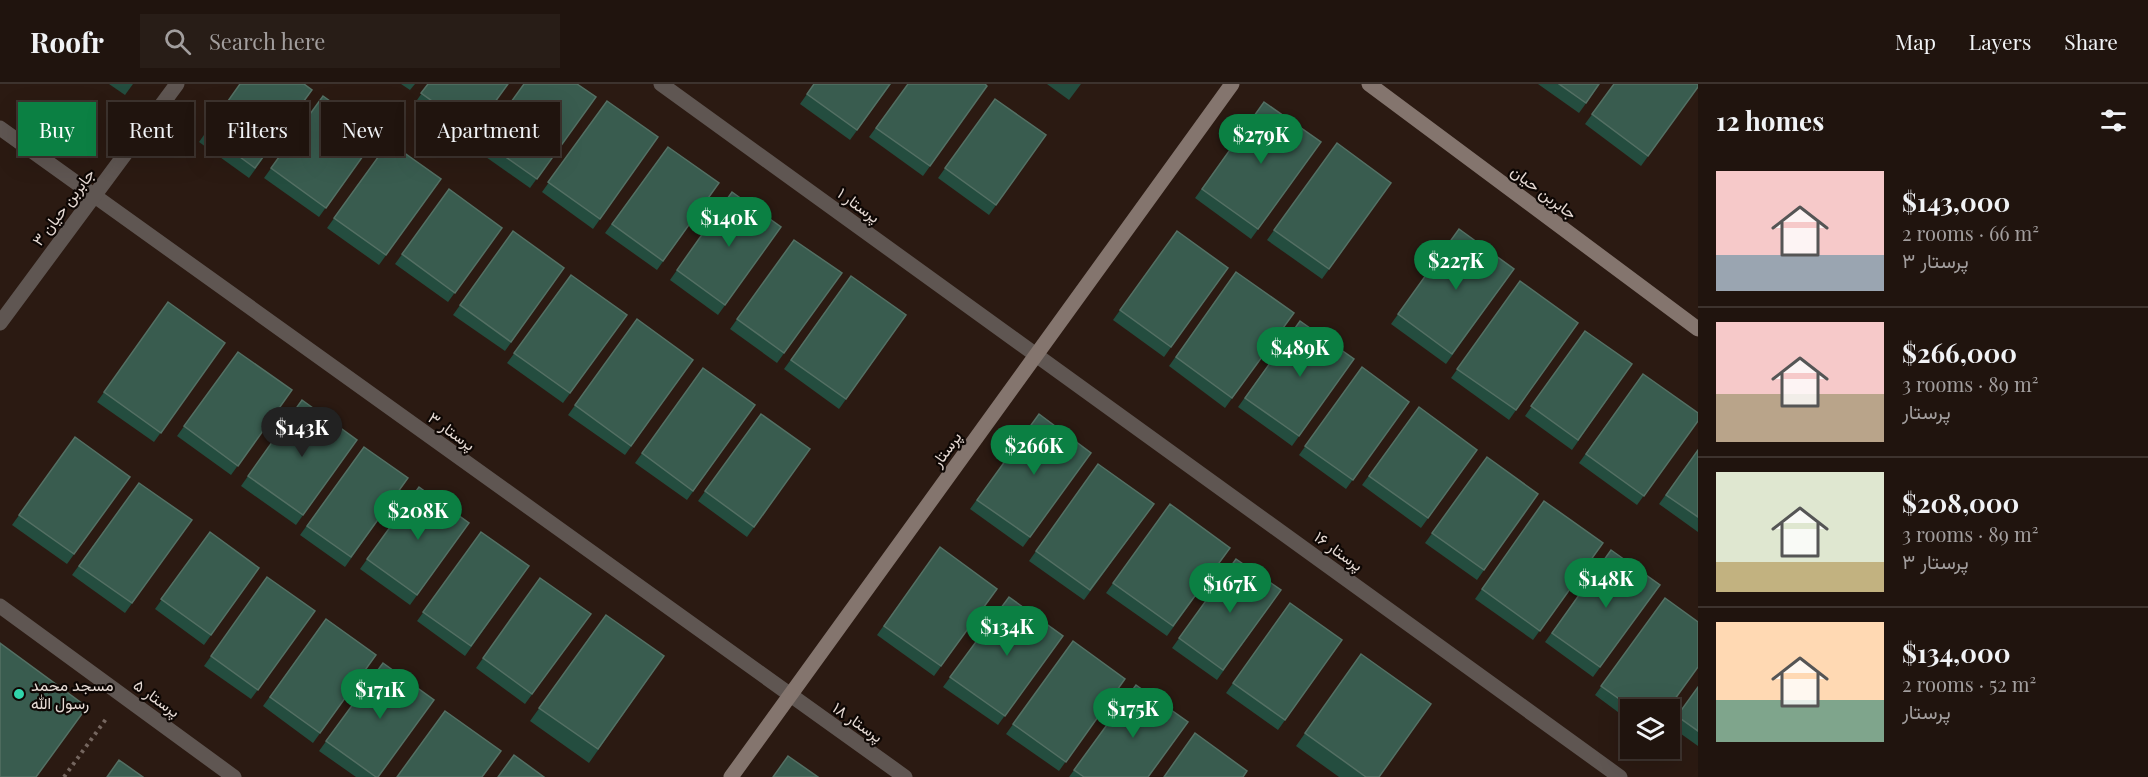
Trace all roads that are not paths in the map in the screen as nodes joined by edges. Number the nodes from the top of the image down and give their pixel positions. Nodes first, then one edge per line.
1 (177, 84) edge
2 (661, 84) edge
3 (1232, 84) edge
4 (1369, 84) edge
5 (0, 128) edge
6 (94, 196) junction
7 (0, 323) edge
8 (1698, 329) edge
9 (1036, 355) junction
10 (0, 606) edge
11 (790, 696) junction
12 (234, 777) edge
13 (731, 777) edge
14 (905, 777) edge
15 (1620, 777) edge

1 - 6 street, جابربن حیان ۳
2 - 9 street, پرستار ۱
3 - 9 street, پرستار
4 - 8 street, جابربن حیان
5 - 6 street, پرستار ۳
6 - 7 street, جابربن حیان ۳
6 - 11 street, پرستار ۳
9 - 11 street, پرستار
9 - 15 street, پرستار ۱۶
10 - 12 street, پرستار ۵
11 - 13 street, پرستار
11 - 14 street, پرستار ۱۸

